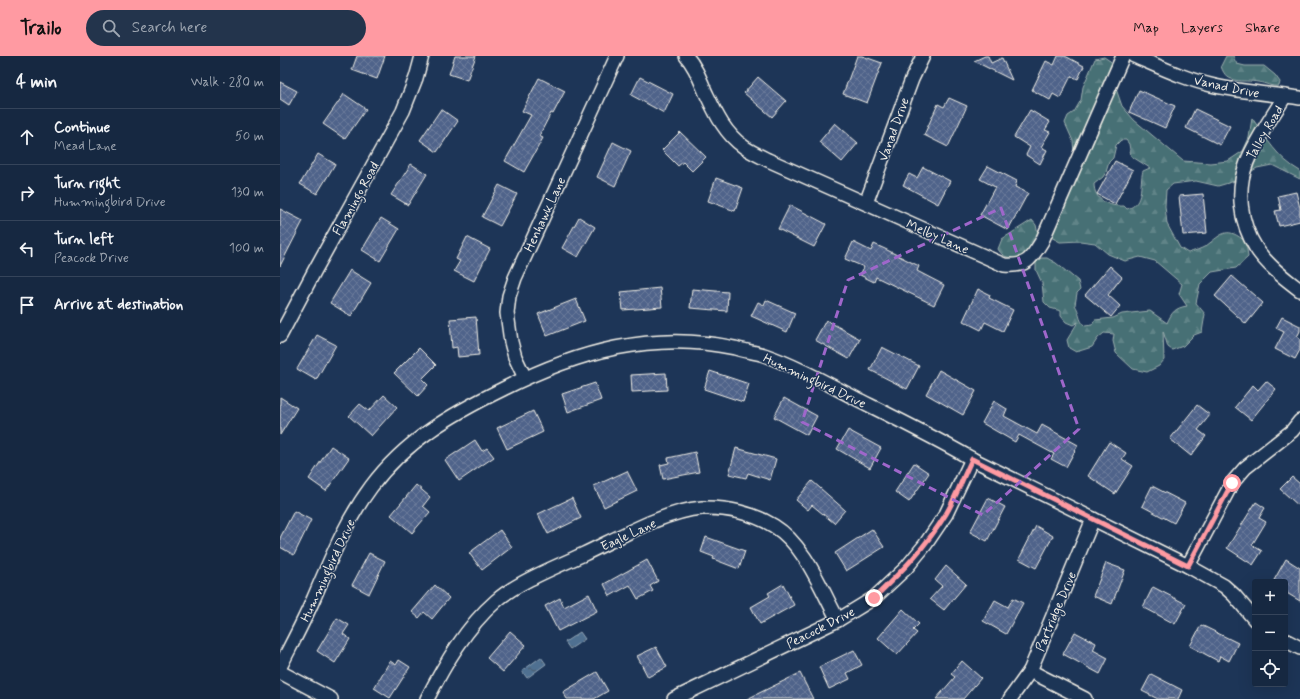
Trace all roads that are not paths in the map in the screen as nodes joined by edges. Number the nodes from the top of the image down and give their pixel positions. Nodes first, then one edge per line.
1 (422, 56) edge
2 (617, 56) edge
3 (686, 56) edge
4 (924, 56) edge
5 (1123, 56) edge
6 (1134, 56) edge
7 (1285, 96) junction
8 (1300, 98) edge
9 (866, 203) junction
10 (1300, 290) edge
11 (280, 336) edge
12 (525, 378) junction
13 (1300, 421) edge
14 (972, 459) junction
15 (1093, 519) junction
16 (1188, 566) junction
17 (1252, 616) edge
18 (838, 620) junction
19 (1288, 642) edge
20 (1300, 648) edge
21 (280, 667) edge
22 (1030, 671) junction
23 (280, 672) edge
24 (331, 699) edge
25 (427, 699) edge
26 (674, 699) edge
27 (1010, 699) edge
28 (1084, 699) edge

1 - 11 street, Flamingo Road
2 - 12 street, Henhawk Lane
3 - 9 street, Melby Lane
4 - 9 street, Vanad Drive
5 - 9 street, Melby Lane
6 - 7 street, Vanad Drive
7 - 8 street, Vanad Drive
7 - 10 street, Talley Road
12 - 14 street, Hummingbird Drive
12 - 21 street, Hummingbird Drive
13 - 16 street
14 - 15 street, Hummingbird Drive
14 - 18 street, Peacock Drive
15 - 16 street, Hummingbird Drive
15 - 22 street, Partridge Drive
16 - 17 street, Hummingbird Drive
18 - 25 street, Eagle Lane
18 - 26 street, Peacock Drive
19 - 20 street
22 - 27 street, Partridge Drive
22 - 28 street
23 - 24 street

